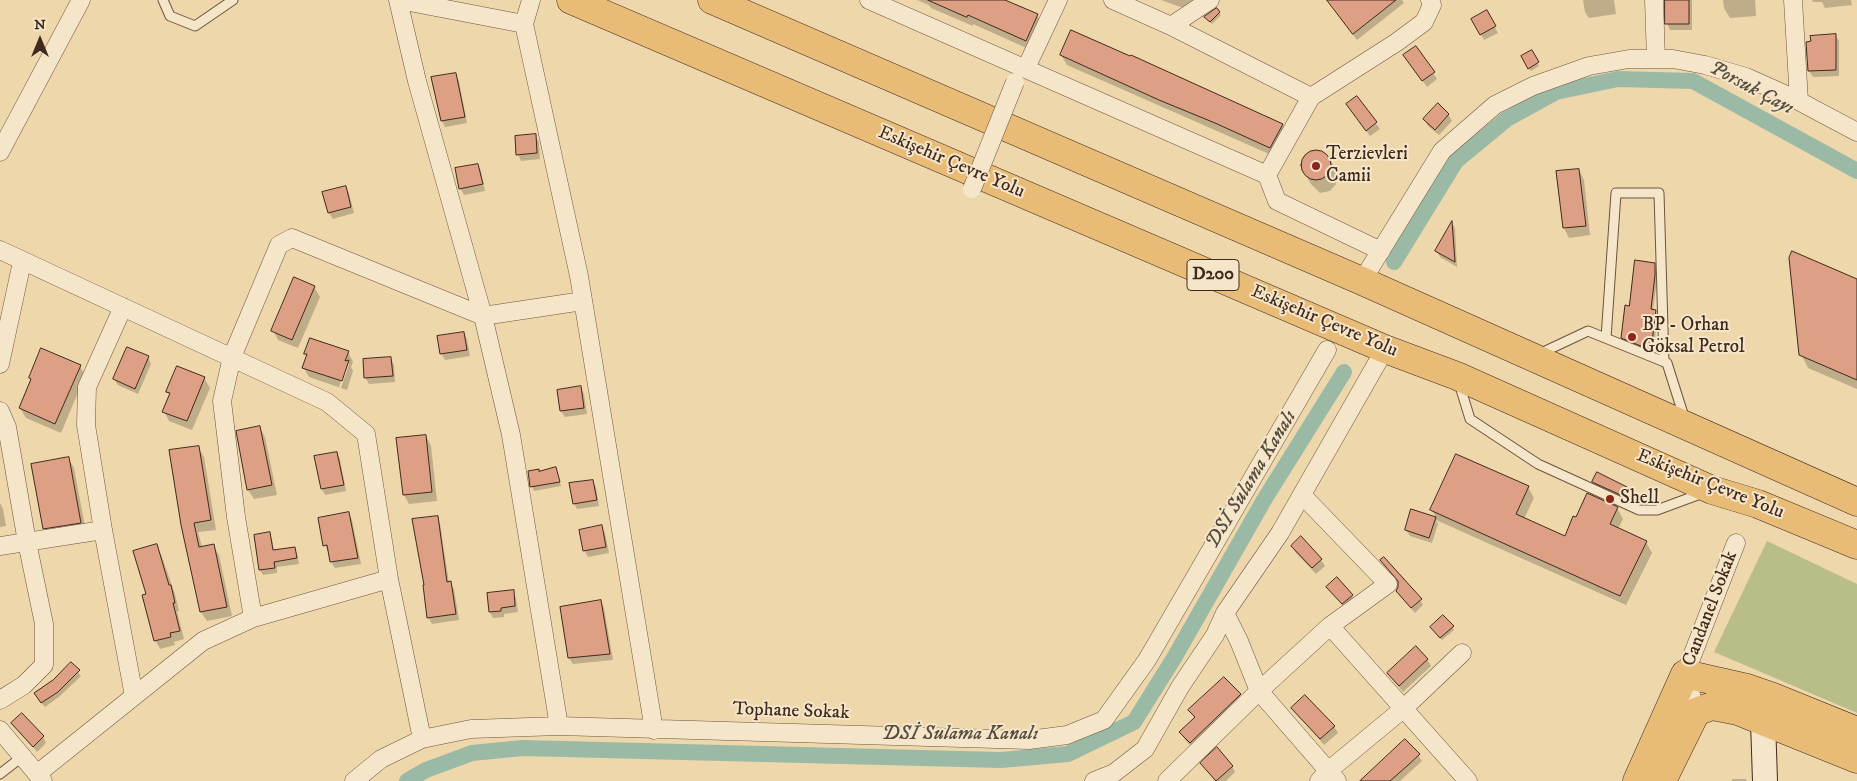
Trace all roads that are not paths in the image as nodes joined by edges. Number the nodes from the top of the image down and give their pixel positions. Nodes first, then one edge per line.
1 (81, 0) edge
2 (162, 0) edge
3 (233, 0) edge
4 (398, 0) edge
5 (531, 0) edge
6 (571, 0) edge
7 (712, 0) edge
8 (869, 0) edge
9 (1058, 0) edge
10 (1113, 0) edge
11 (1210, 0) edge
12 (1430, 0) edge
13 (1654, 0) edge
14 (1793, 0) edge
15 (524, 24) junction
16 (1171, 26) junction
17 (1656, 59) junction
18 (1026, 68) junction
19 (1015, 82) dead end
20 (1311, 97) junction
21 (1799, 101) junction
22 (1857, 132) edge
23 (0, 152) edge
24 (1267, 175) junction
25 (972, 189) dead end
26 (0, 250) edge
27 (1381, 251) junction
28 (22, 262) junction
29 (1362, 281) junction
30 (583, 301) junction
31 (123, 307) junction
32 (483, 316) junction
33 (1606, 338) junction
34 (1385, 349) junction
35 (1327, 350) dead end
36 (232, 357) junction
37 (1533, 357) junction
38 (1664, 362) junction
39 (0, 364) edge
40 (1457, 376) junction
41 (0, 411) edge
42 (1688, 428) junction
43 (1721, 442) junction
44 (1857, 481) edge
45 (1712, 490) junction
46 (1302, 496) junction
47 (1857, 502) edge
48 (1758, 504) junction
49 (103, 530) junction
50 (26, 542) junction
51 (1736, 543) dead end
52 (0, 546) edge
53 (1857, 546) edge
54 (1857, 565) edge
55 (389, 579) junction
56 (1226, 613) junction
57 (253, 618) junction
58 (1330, 626) junction
59 (1462, 653) dead end
60 (1685, 674) junction
61 (1259, 691) junction
62 (134, 696) junction
63 (0, 700) edge
64 (1403, 709) junction
65 (1696, 712) junction
66 (1763, 721) junction
67 (559, 726) junction
68 (0, 730) edge
69 (654, 730) junction
70 (1857, 731) edge
71 (422, 739) junction
72 (23, 756) junction
73 (1857, 759) edge
74 (0, 774) edge
75 (40, 778) edge
76 (1328, 778) edge
77 (354, 781) edge
78 (1094, 781) edge
79 (1167, 781) edge
80 (1468, 781) edge
81 (1637, 781) edge
82 (1662, 781) edge
83 (1764, 781) edge

1 - 23 street
2 - 3 lane
4 - 15 street
4 - 32 street
5 - 15 street
6 - 34 main road, Eskişehir Çevre Yolu / D200
7 - 29 main road
8 - 18 street
9 - 18 street
10 - 16 street
11 - 16 street
12 - 20 street
13 - 17 street
14 - 21 street
15 - 30 street
16 - 20 street
17 - 21 street
17 - 27 street
18 - 24 street
19 - 25 street, bridge
20 - 24 street
21 - 22 street
24 - 27 street
26 - 28 street
27 - 29 street
28 - 31 street
28 - 39 street
29 - 37 main road
30 - 32 street
30 - 69 street
31 - 36 street
31 - 49 street
32 - 36 street
32 - 67 street
33 - 37 lane
33 - 38 lane
33 - 38 lane
34 - 40 main road, Eskişehir Çevre Yolu / D200
34 - 46 street
35 - 69 street, Tophane Sokak
36 - 55 street
36 - 57 street
37 - 42 main road
38 - 42 lane
40 - 45 main road, Eskişehir Çevre Yolu / D200
40 - 45 lane
41 - 50 street
42 - 43 main road
43 - 44 main road
43 - 47 main road
45 - 48 main road, Eskişehir Çevre Yolu / D200
46 - 56 street
46 - 58 street
48 - 53 main road, Eskişehir Çevre Yolu / D200
48 - 54 main road
49 - 50 street
49 - 62 street
50 - 52 street
50 - 63 street
51 - 60 street, Candanel Sokak
55 - 57 street
55 - 71 street
56 - 61 street
56 - 78 street
57 - 62 street
58 - 61 street
58 - 64 street
59 - 64 street
60 - 65 street, Candanel Sokak
60 - 70 main road
60 - 81 main road, Candanel Sokak
61 - 76 street
61 - 79 street
62 - 75 street
64 - 76 street
64 - 80 street
65 - 66 main road
65 - 82 main road
66 - 73 main road
66 - 83 street
67 - 69 street, Tophane Sokak
67 - 71 street, Tophane Sokak
68 - 72 street
71 - 77 street, Tophane Sokak
72 - 74 lane
72 - 75 street

